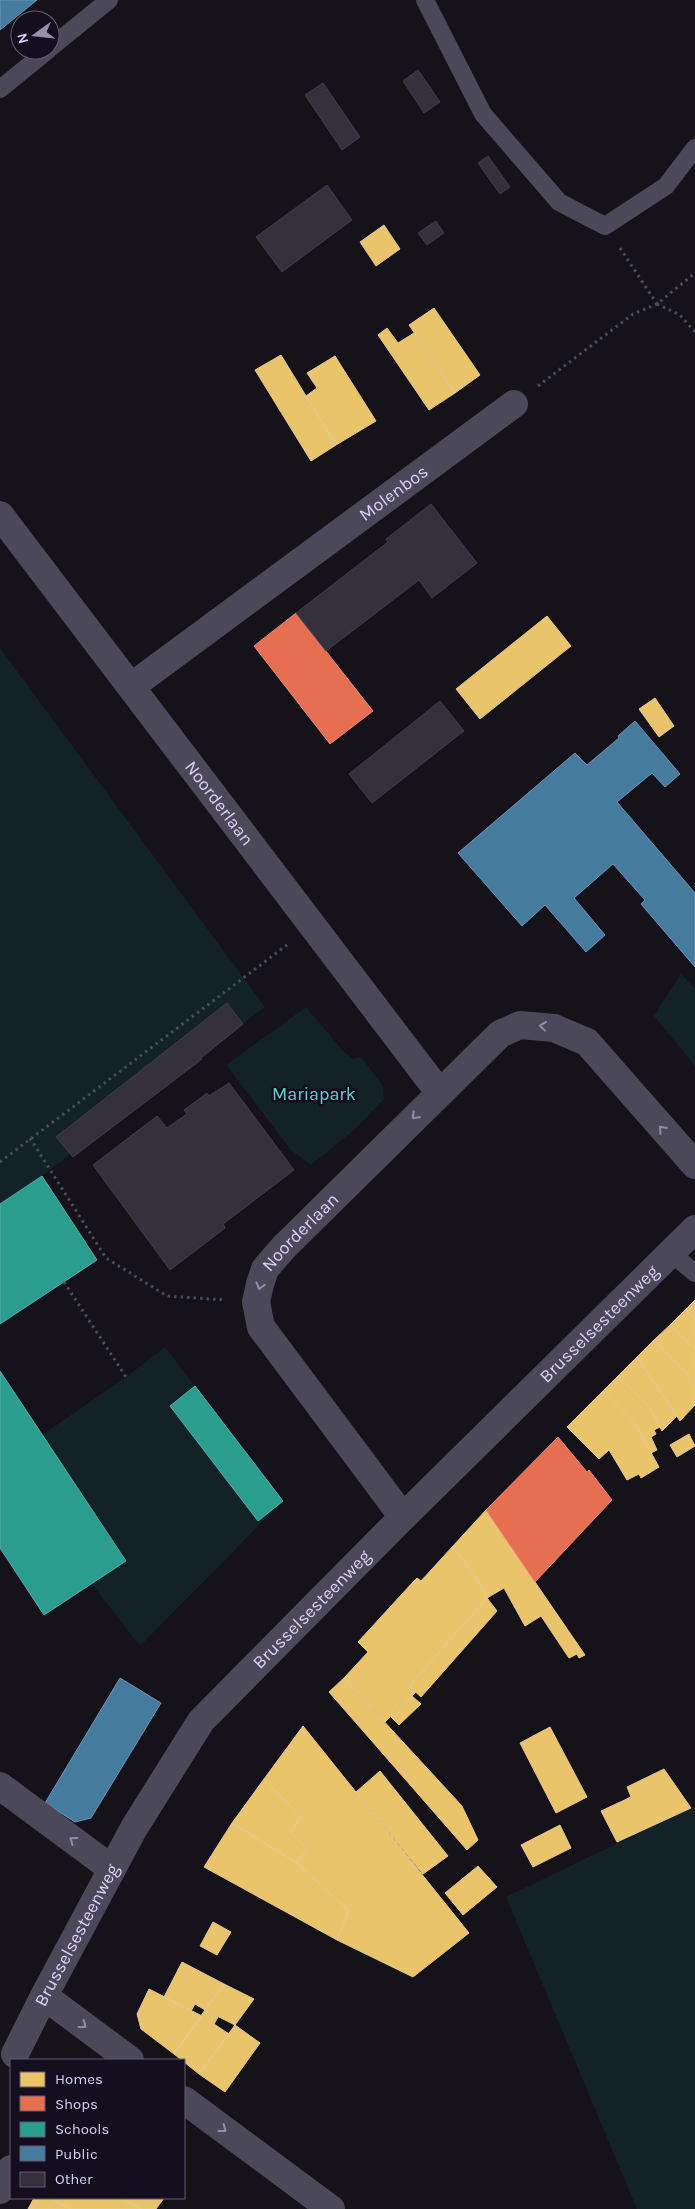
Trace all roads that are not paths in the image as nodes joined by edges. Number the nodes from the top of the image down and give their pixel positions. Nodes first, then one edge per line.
1 (109, 0) edge
2 (425, 0) edge
3 (60, 40) edge
4 (36, 60) edge
5 (0, 89) edge
6 (695, 148) edge
7 (514, 404) road end
8 (0, 515) edge
9 (132, 686) junction
10 (439, 1092) junction
11 (695, 1165) edge
12 (695, 1229) edge
13 (670, 1253) junction
14 (695, 1273) edge
15 (403, 1517) junction
16 (0, 1786) edge
17 (112, 1869) junction
18 (44, 1996) junction
19 (12, 2055) edge
20 (129, 2059) edge
21 (185, 2101) edge
22 (10, 2171) edge
23 (0, 2190) edge
24 (331, 2209) edge

1 - 3 lane
2 - 6 lane
4 - 5 lane
7 - 9 street, Molenbos
8 - 9 street, Noorderlaan
9 - 10 street, Noorderlaan
11 -> 10 street, Noorderlaan
10 -> 15 street, Noorderlaan
12 - 13 street, Brusselsesteenweg
13 - 14 lane
13 - 15 street, Brusselsesteenweg
15 - 17 street, Brusselsesteenweg
17 -> 16 street
17 - 18 street, Brusselsesteenweg
18 - 19 street, Brusselsesteenweg
18 -> 20 street
21 -> 24 street
22 - 23 street

